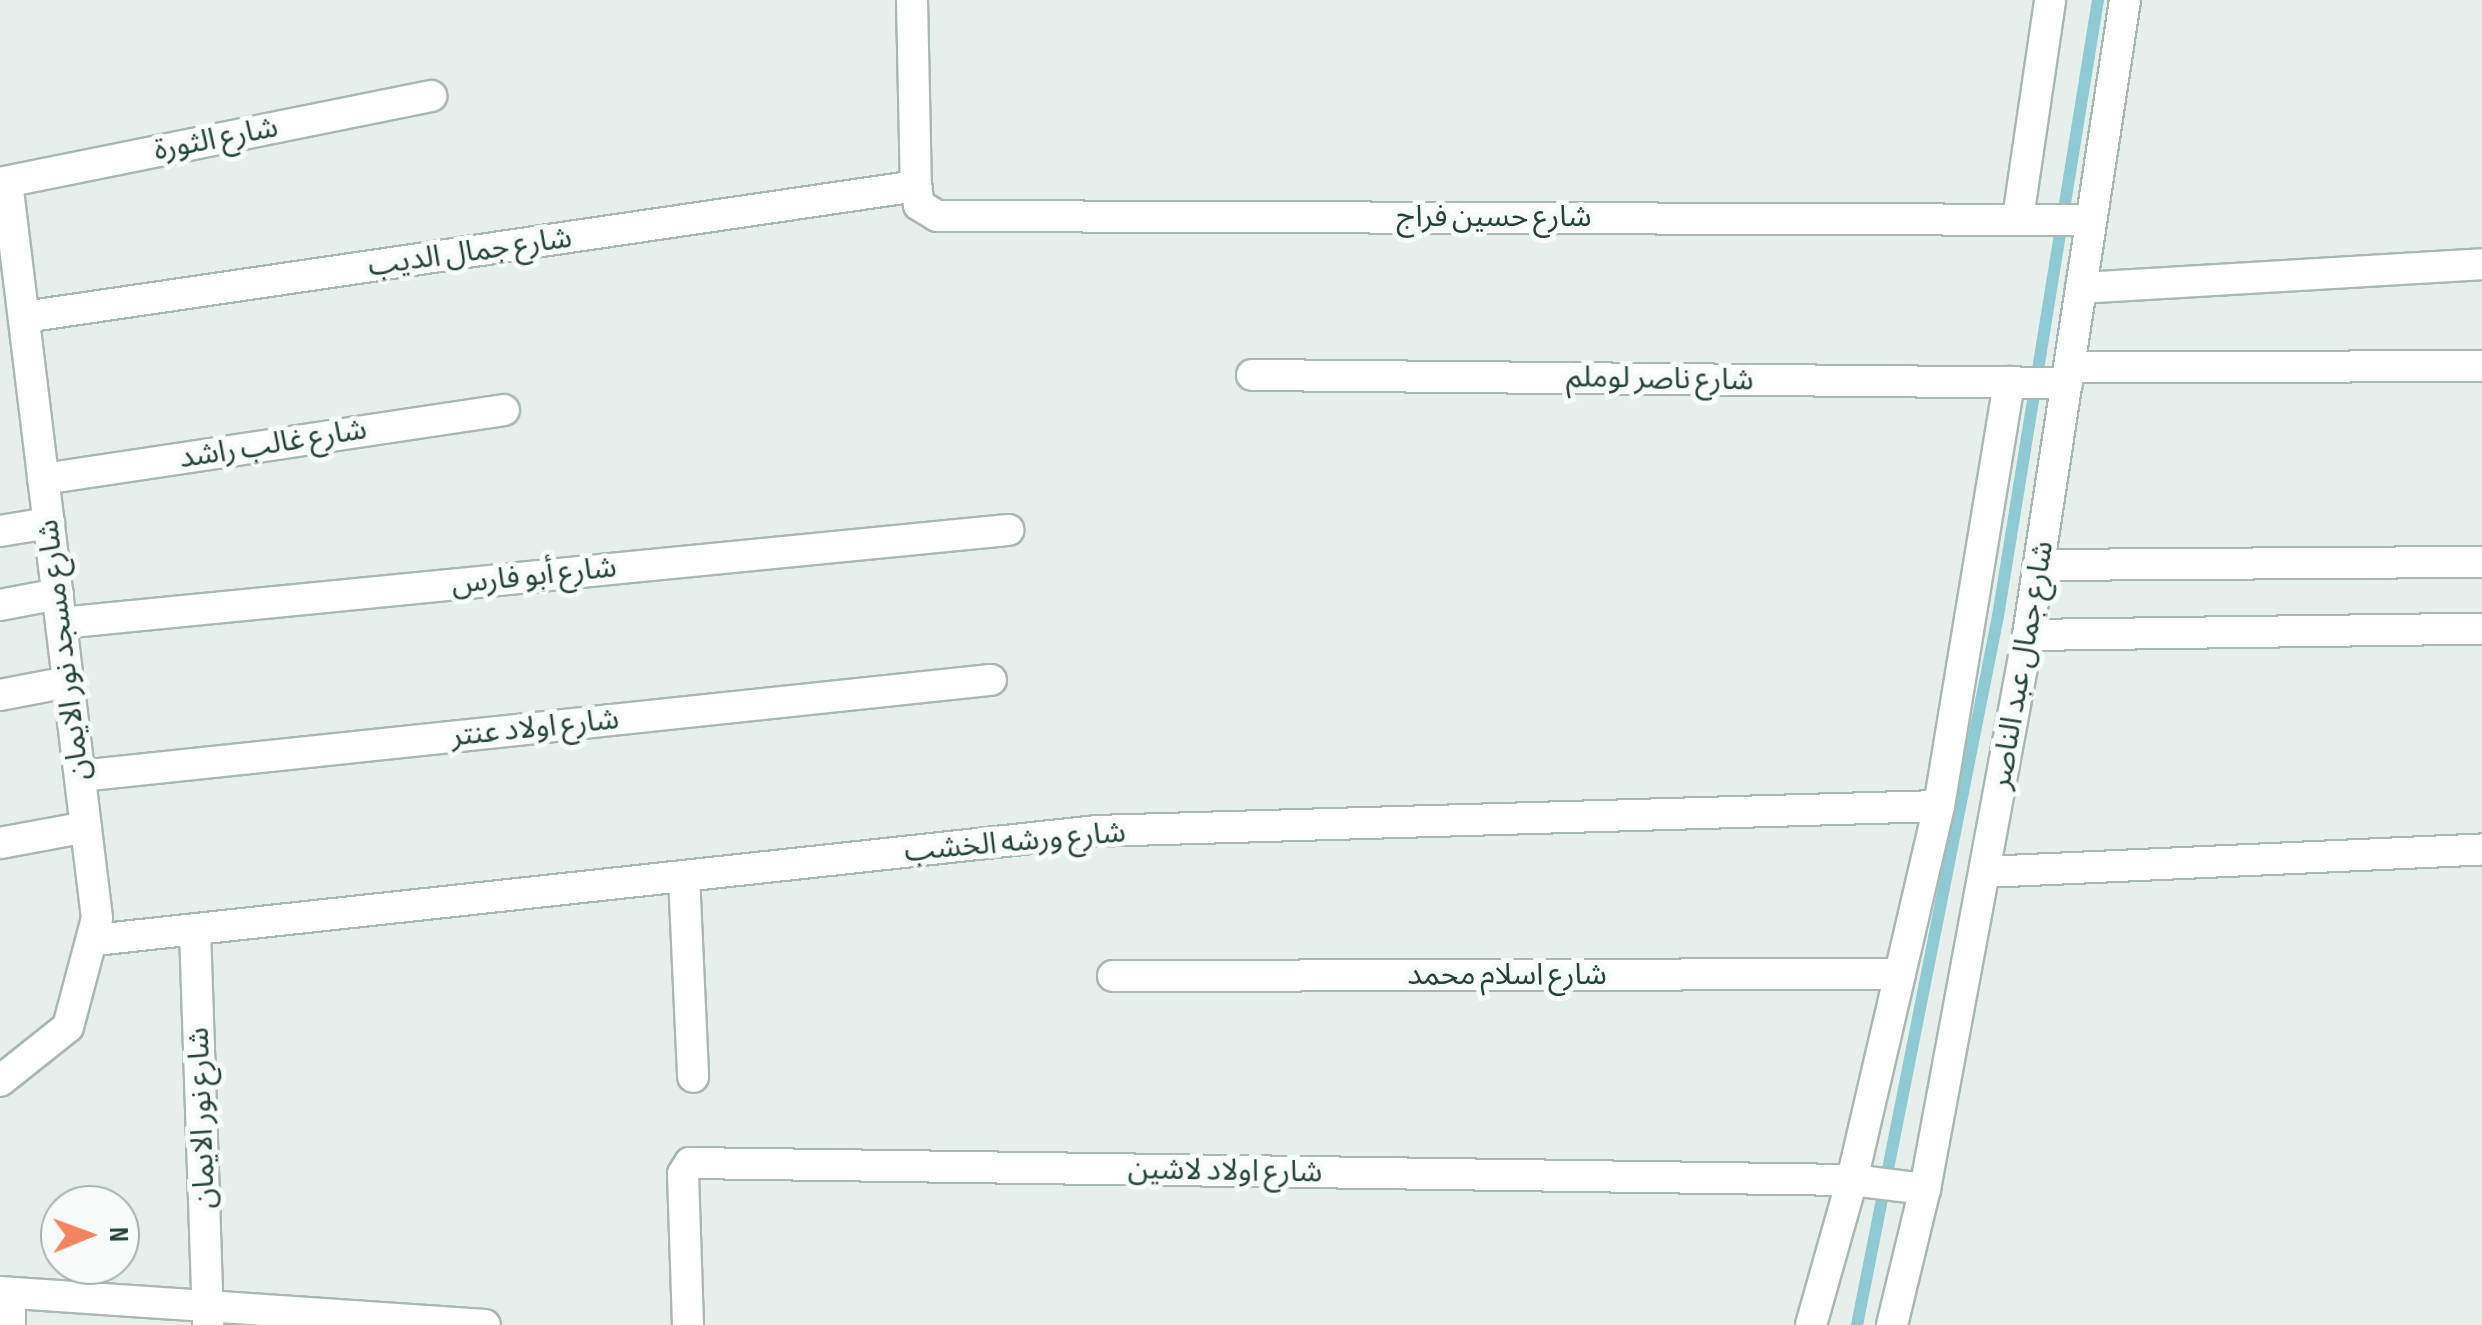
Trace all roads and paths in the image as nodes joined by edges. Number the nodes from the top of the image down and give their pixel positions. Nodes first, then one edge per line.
1 (912, 0) edge
2 (2050, 0) edge
3 (2125, 0) edge
4 (431, 96) dead end
5 (3, 182) edge
6 (916, 186) junction
7 (2018, 218) junction
8 (2074, 219) junction
9 (2482, 264) edge
10 (2081, 288) junction
11 (24, 317) junction
12 (2482, 366) edge
13 (1252, 375) dead end
14 (2045, 379) junction
15 (504, 410) dead end
16 (43, 479) junction
17 (49, 523) junction
18 (1008, 530) dead end
19 (0, 531) edge
20 (2482, 562) edge
21 (2040, 564) junction
22 (0, 605) edge
23 (59, 608) junction
24 (2482, 629) edge
25 (2028, 635) junction
26 (991, 680) dead end
27 (68, 682) junction
28 (0, 696) edge
29 (80, 776) junction
30 (1938, 806) junction
31 (86, 827) junction
32 (0, 843) edge
33 (2482, 850) edge
34 (1985, 872) junction
35 (684, 876) junction
36 (195, 929) junction
37 (95, 940) junction
38 (1900, 974) junction
39 (1113, 976) dead end
40 (693, 1077) dead end
41 (0, 1082) edge
42 (1865, 1182) junction
43 (1917, 1189) junction
44 (5, 1293) edge
45 (208, 1316) edge
46 (10, 1325) edge
47 (484, 1325) edge
48 (688, 1325) edge
49 (1812, 1325) edge
50 (1892, 1325) edge

1 - 6 street
2 - 7 street
3 - 8 street, شارع جمال عبد الناصر
4 - 5 street, شارع الثورة
5 - 11 street, شارع مسجد نور الايمان
6 - 7 street, شارع حسين فراج
6 - 11 street, شارع جمال الديب
7 - 8 street, شارع حسين فراج
8 - 10 street, شارع جمال عبد الناصر
9 - 10 street
10 - 14 street, شارع جمال عبد الناصر
11 - 16 street, شارع مسجد نور الايمان
12 - 14 street, شارع ناصر لوملم
13 - 14 street, شارع ناصر لوملم
14 - 21 street, شارع جمال عبد الناصر
14 - 30 street, شارع جمال عبد الناصر
15 - 16 street, شارع غالب راشد
16 - 17 street, شارع مسجد نور الايمان
17 - 19 street
17 - 23 street, شارع مسجد نور الايمان
18 - 23 street, شارع أبو فارس
20 - 21 street
21 - 25 street, شارع جمال عبد الناصر
22 - 23 street, شارع أبو فارس
23 - 27 street, شارع مسجد نور الايمان
24 - 25 street
25 - 34 street, شارع جمال عبد الناصر
26 - 29 street, شارع اولاد عنتر
27 - 28 street
27 - 29 street, شارع مسجد نور الايمان
29 - 31 street, شارع مسجد نور الايمان
30 - 35 street, شارع ورشه الخشب
30 - 38 street, شارع جمال عبد الناصر
31 - 32 street
31 - 37 street, شارع مسجد نور الايمان
33 - 34 street
34 - 43 street, شارع جمال عبد الناصر
35 - 36 street, شارع ورشه الخشب
35 - 40 street
36 - 37 street, شارع ورشه الخشب
36 - 45 street, شارع نور الايمان
37 - 41 street, شارع مسجد نور الايمان
38 - 39 street, شارع اسلام محمد
38 - 42 street, شارع جمال عبد الناصر
42 - 43 street, شارع اولاد لاشين
42 - 48 street, شارع اولاد لاشين
42 - 49 street, شارع جمال عبد الناصر
43 - 50 street, شارع جمال عبد الناصر
44 - 45 street
44 - 46 street
45 - 47 street

